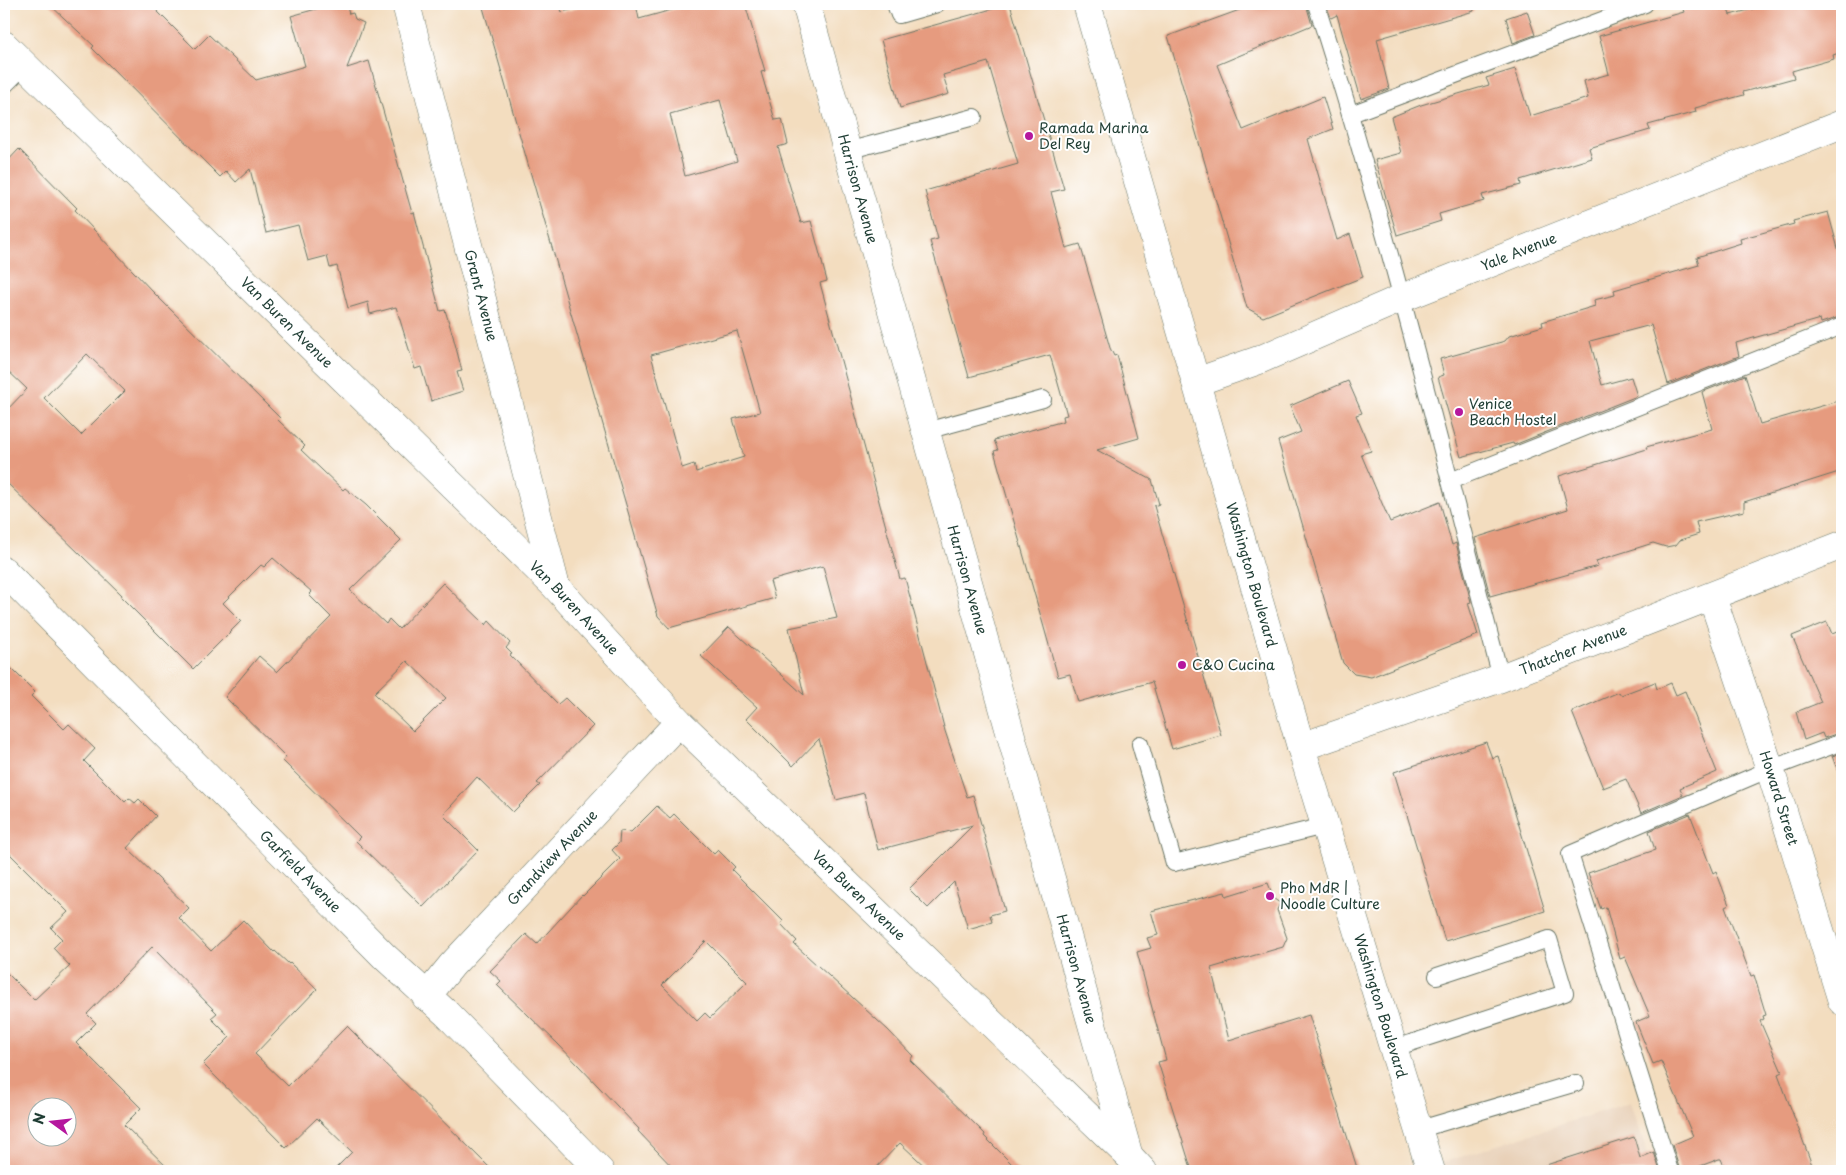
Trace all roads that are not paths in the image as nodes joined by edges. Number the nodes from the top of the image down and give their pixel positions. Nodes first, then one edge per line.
1 (406, 4) edge
2 (806, 4) edge
3 (895, 4) edge
4 (937, 4) edge
5 (1316, 4) edge
6 (1645, 4) edge
7 (1093, 6) edge
8 (4, 45) edge
9 (24, 66) junction
10 (4, 86) edge
11 (1351, 114) junction
12 (974, 117) dead end
13 (1842, 124) edge
14 (847, 150) junction
15 (1402, 298) junction
16 (1842, 326) edge
17 (1196, 382) junction
18 (1043, 399) dead end
19 (926, 431) junction
20 (1450, 481) junction
21 (1842, 546) edge
22 (4, 571) edge
23 (556, 586) junction
24 (1712, 597) junction
25 (1501, 678) junction
26 (679, 722) junction
27 (1842, 742) edge
28 (1140, 744) dead end
29 (1301, 747) junction
30 (1770, 769) junction
31 (1324, 826) junction
32 (1437, 976) dead end
33 (426, 997) junction
34 (1842, 1001) edge
35 (1392, 1049) junction
36 (1576, 1084) dead end
37 (1417, 1130) junction
38 (1135, 1163) edge
39 (600, 1171) edge
40 (1431, 1171) edge
41 (1670, 1171) edge

1 - 23 street, Grant Avenue
2 - 14 street, Harrison Avenue
3 - 4 lane
5 - 11 lane
6 - 11 lane
7 - 17 street, Washington Boulevard
8 - 9 street, Van Buren Avenue
9 - 10 lane
9 - 23 street, Van Buren Avenue
11 - 15 lane
12 - 14 lane
13 - 15 street, Yale Avenue
14 - 19 street, Harrison Avenue
15 - 17 street, Yale Avenue
15 - 20 lane
16 - 20 lane
17 - 29 street, Washington Boulevard
18 - 19 lane
19 - 38 street, Harrison Avenue
20 - 25 lane
21 - 24 street, Thatcher Avenue
22 - 33 street, Garfield Avenue
23 - 26 street, Van Buren Avenue
24 - 25 street, Thatcher Avenue
24 - 30 street, Howard Street
25 - 29 street, Thatcher Avenue
26 - 33 street, Grandview Avenue
26 - 38 street, Van Buren Avenue
27 - 30 lane
28 - 31 lane
29 - 31 street, Washington Boulevard
30 - 34 street, Howard Street
30 - 41 lane
31 - 35 street, Washington Boulevard
32 - 35 lane
33 - 39 street, Garfield Avenue
35 - 37 street, Washington Boulevard
36 - 37 lane
37 - 40 street, Washington Boulevard

